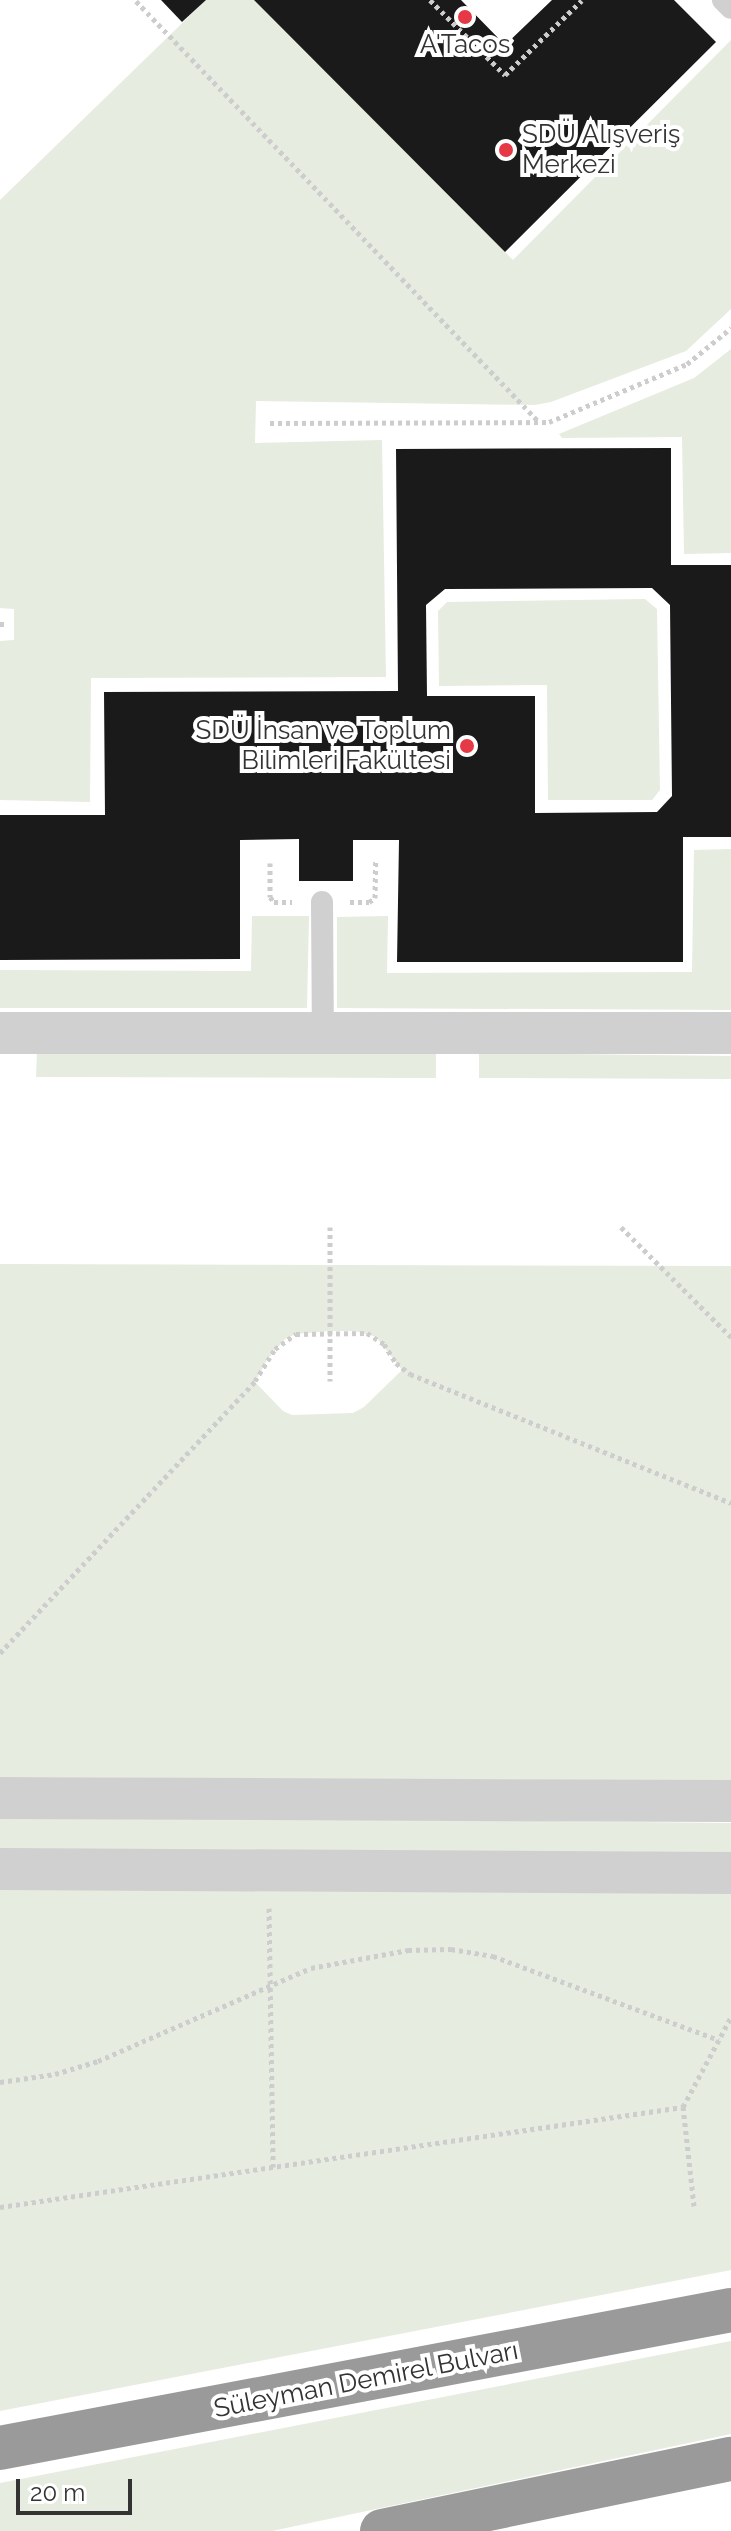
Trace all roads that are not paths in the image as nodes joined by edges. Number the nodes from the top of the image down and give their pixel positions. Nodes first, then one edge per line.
1 (723, 0) edge
2 (731, 8) edge
3 (322, 902) dead end
4 (0, 1033) edge
5 (323, 1033) junction
6 (731, 1033) edge
7 (0, 1798) edge
8 (731, 1801) edge
9 (0, 1869) edge
10 (731, 1873) edge
11 (731, 2310) edge
12 (0, 2448) edge
13 (731, 2459) edge
14 (382, 2531) edge

1 - 2 lane
3 - 5 lane
4 - 5 street
5 - 6 street
7 - 8 street
9 - 10 street
11 - 12 highway, Süleyman Demirel Bulvarı
13 - 14 highway

